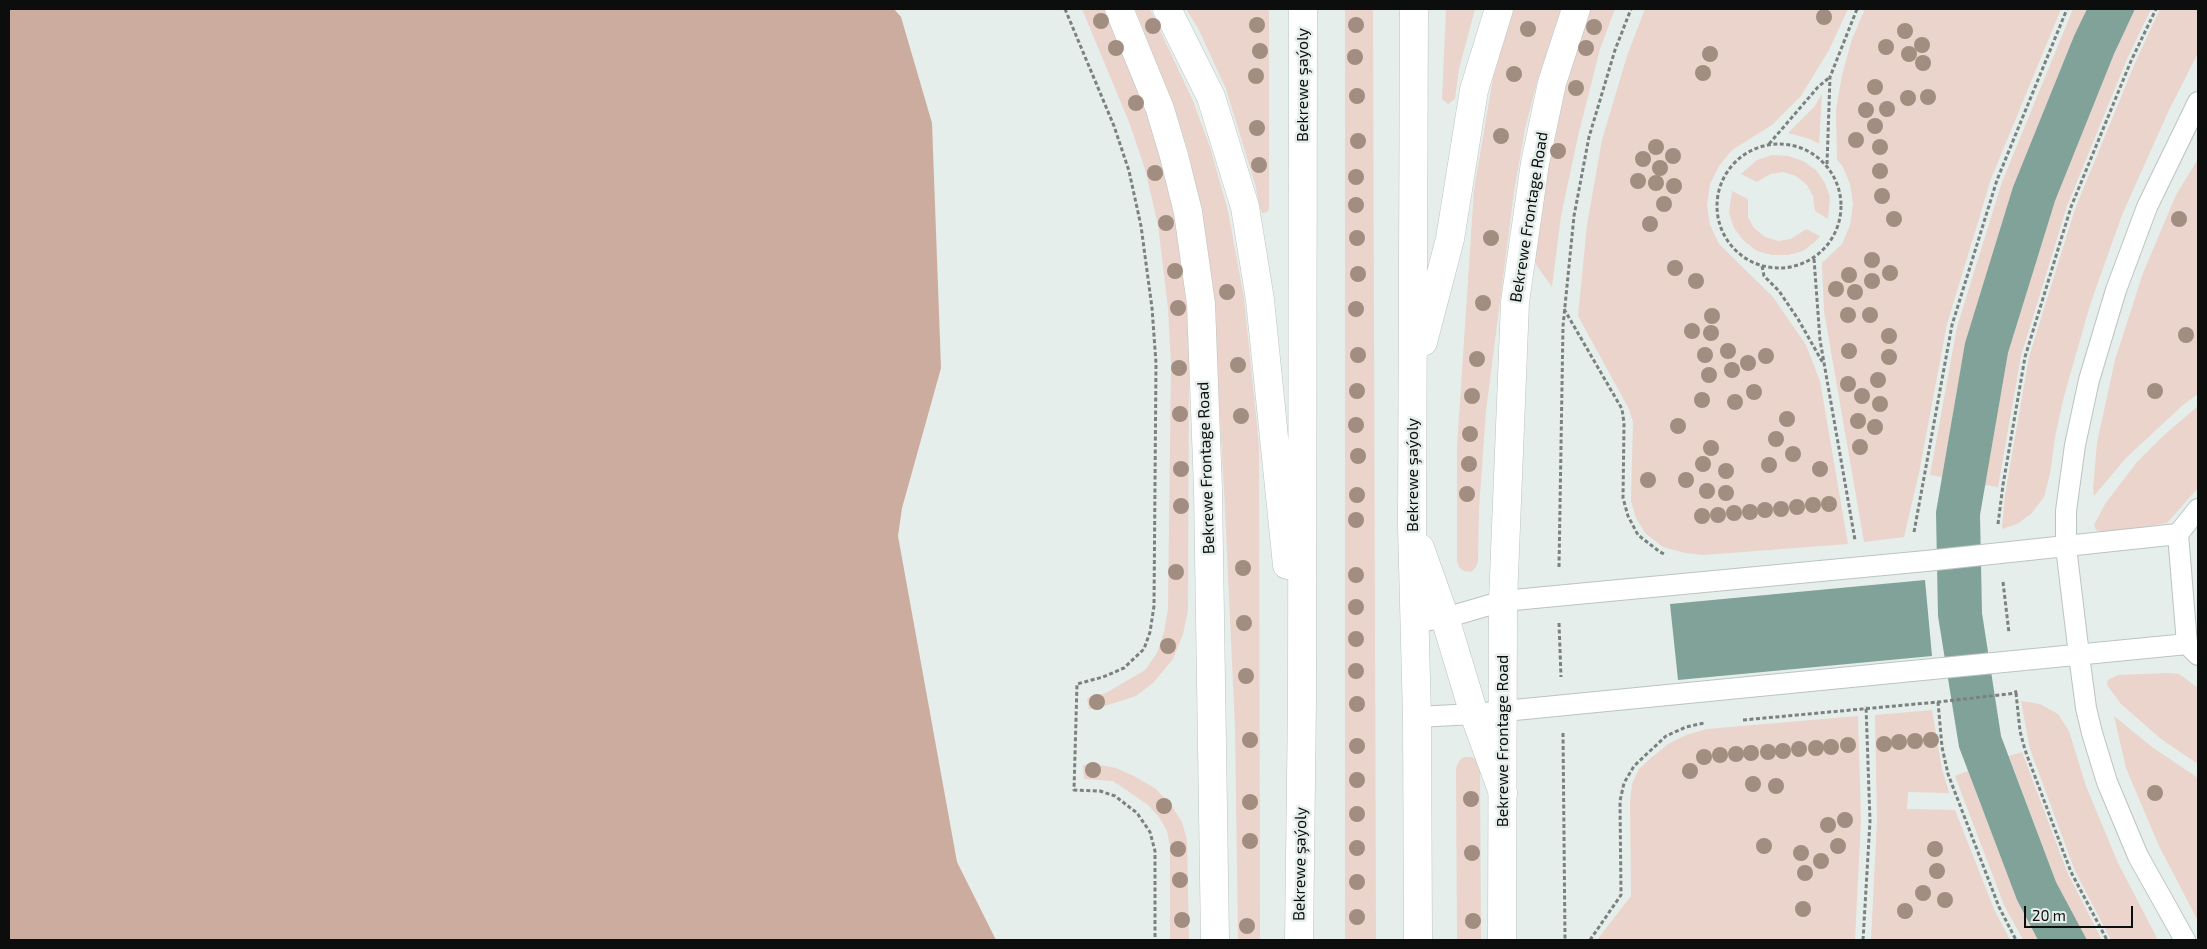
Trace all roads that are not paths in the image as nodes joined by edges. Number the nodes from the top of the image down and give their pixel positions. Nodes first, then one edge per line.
1 (1118, 9) edge
2 (1167, 9) edge
3 (1303, 9) edge
4 (1414, 9) edge
5 (1499, 9) edge
6 (1576, 9) edge
7 (2198, 102) edge
8 (1414, 379) junction
9 (2198, 509) edge
10 (1412, 526) junction
11 (2178, 534) junction
12 (2066, 547) junction
13 (1503, 601) junction
14 (1445, 618) junction
15 (1414, 622) junction
16 (2193, 650) edge
17 (2079, 655) junction
18 (1302, 700) junction
19 (1502, 711) junction
20 (1474, 714) junction
21 (1417, 717) junction
22 (1503, 793) junction
23 (1216, 940) edge
24 (1299, 940) edge
25 (1418, 940) edge
26 (1502, 940) edge
27 (2185, 940) edge

1 - 23 main road, Bekrewe Frontage Road
2 - 18 main road
3 - 18 main road, Bekrewe şaýoly
4 - 8 main road, Bekrewe şaýoly
5 - 8 main road
6 - 13 main road, Bekrewe Frontage Road
7 - 12 lane
8 - 10 main road, Bekrewe şaýoly
9 - 11 lane
10 - 14 main road
10 - 15 main road, Bekrewe şaýoly
11 - 12 lane
11 - 16 lane
12 - 13 lane
12 - 17 lane
13 - 14 lane
13 - 19 main road, Bekrewe Frontage Road
14 - 15 lane
14 - 20 main road
15 - 21 main road, Bekrewe şaýoly
16 - 17 lane
17 - 19 lane
17 - 27 lane
18 - 24 main road, Bekrewe şaýoly
19 - 20 lane
19 - 22 main road, Bekrewe Frontage Road
20 - 21 lane
20 - 22 main road
21 - 25 main road, Bekrewe şaýoly
22 - 26 main road, Bekrewe Frontage Road

